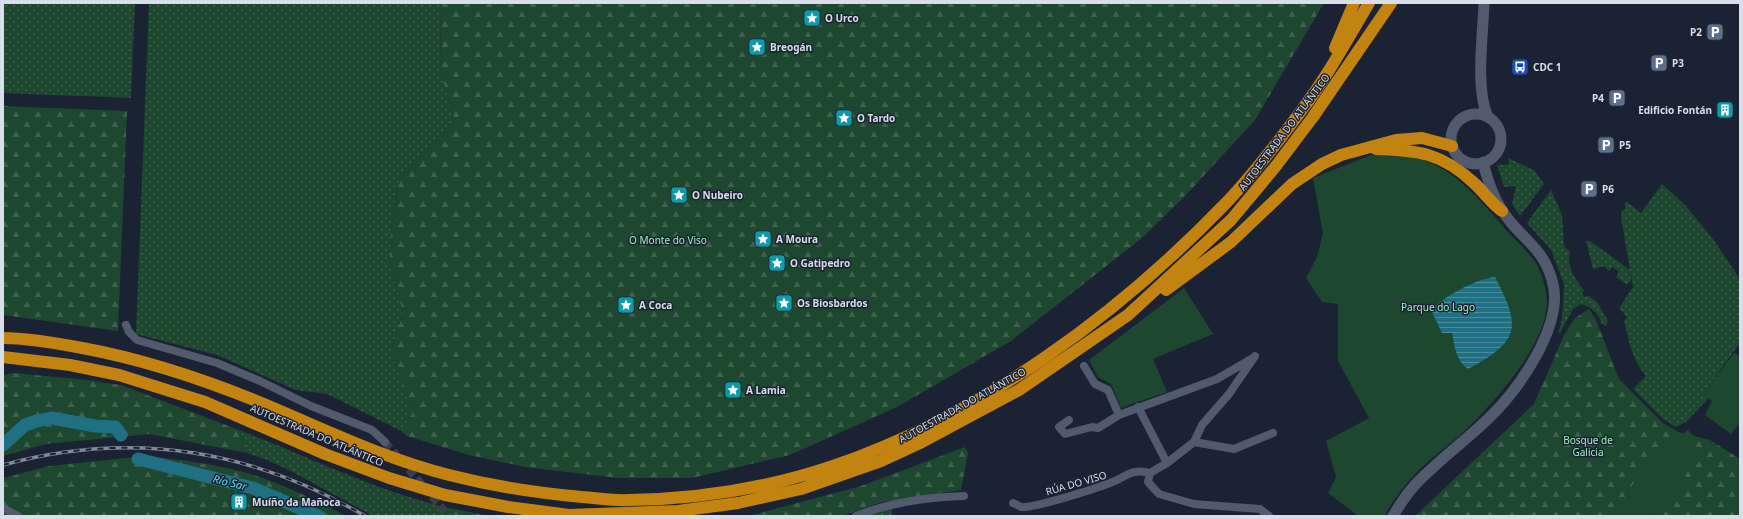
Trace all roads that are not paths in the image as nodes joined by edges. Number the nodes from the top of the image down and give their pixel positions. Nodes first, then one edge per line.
1 (1354, 3) edge
2 (1369, 3) edge
3 (1391, 3) edge
4 (1484, 3) edge
5 (1320, 85) junction
6 (1481, 91) junction
7 (1466, 116) junction
8 (1488, 117) junction
9 (1452, 146) junction
10 (1363, 149) junction
11 (1484, 162) junction
12 (1502, 211) junction
13 (1128, 314) junction
14 (126, 325) dead end
15 (7, 338) edge
16 (7, 357) edge
17 (1084, 366) dead end
18 (1138, 407) junction
19 (1119, 415) junction
20 (1068, 420) dead end
21 (1273, 433) dead end
22 (385, 442) tunnel mouth
23 (1194, 442) junction
24 (1167, 463) junction
25 (1150, 473) junction
26 (964, 496) dead end
27 (1013, 503) dead end
28 (3, 508) edge
29 (18, 516) edge
30 (856, 516) edge
31 (1269, 516) edge
32 (1393, 516) edge

1 - 5 highway
2 - 5 highway, AUTOESTRADA DO ATLÁNTICO
3 - 13 highway, AUTOESTRADA DO ATLÁNTICO
4 - 6 street
5 - 15 highway, AUTOESTRADA DO ATLÁNTICO
6 - 7 street
6 - 8 street
7 - 8 street
7 - 9 street
8 - 11 street
9 - 10 highway
9 - 11 street
10 - 12 highway
10 - 13 highway
11 - 12 street
12 - 32 street
13 - 16 highway, AUTOESTRADA DO ATLÁNTICO
14 - 22 street
17 - 19 street
18 - 19 street
18 - 23 street
18 - 24 street
19 - 20 street
21 - 23 street
23 - 24 street
24 - 25 street
25 - 27 street, RÚA DO VISO
25 - 31 street
26 - 30 street
28 - 29 street

